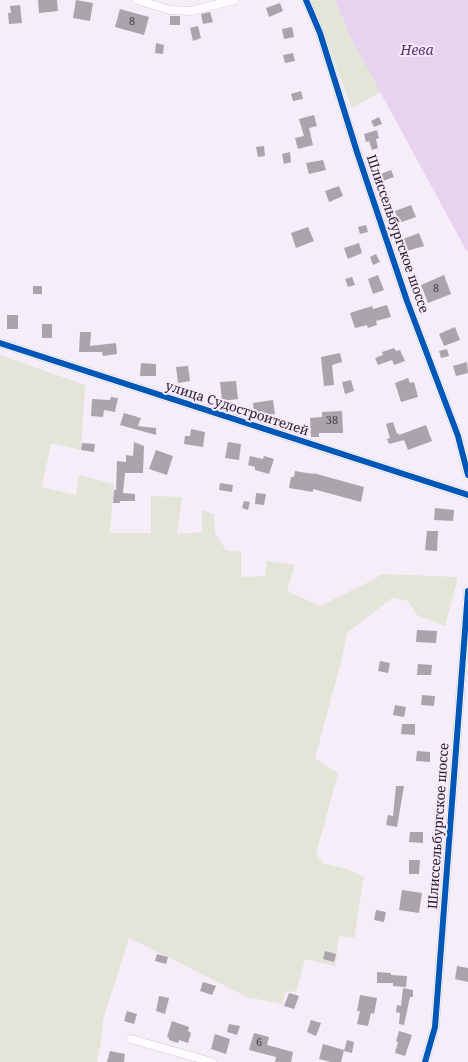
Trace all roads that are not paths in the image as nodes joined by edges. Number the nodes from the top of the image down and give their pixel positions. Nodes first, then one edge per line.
1 (137, 0) edge
2 (234, 0) edge
3 (306, 0) edge
4 (0, 343) edge
5 (468, 475) edge
6 (468, 495) edge
7 (468, 591) edge
8 (467, 607) edge
9 (131, 1039) dead end
10 (212, 1062) edge
11 (425, 1062) edge

1 - 2 street
3 - 5 street, Шлиссельбургское шоссе
4 - 6 street, улица Судостроителей
7 - 8 street, Шлиссельбургское шоссе
8 - 11 street, Шлиссельбургское шоссе
9 - 10 street

